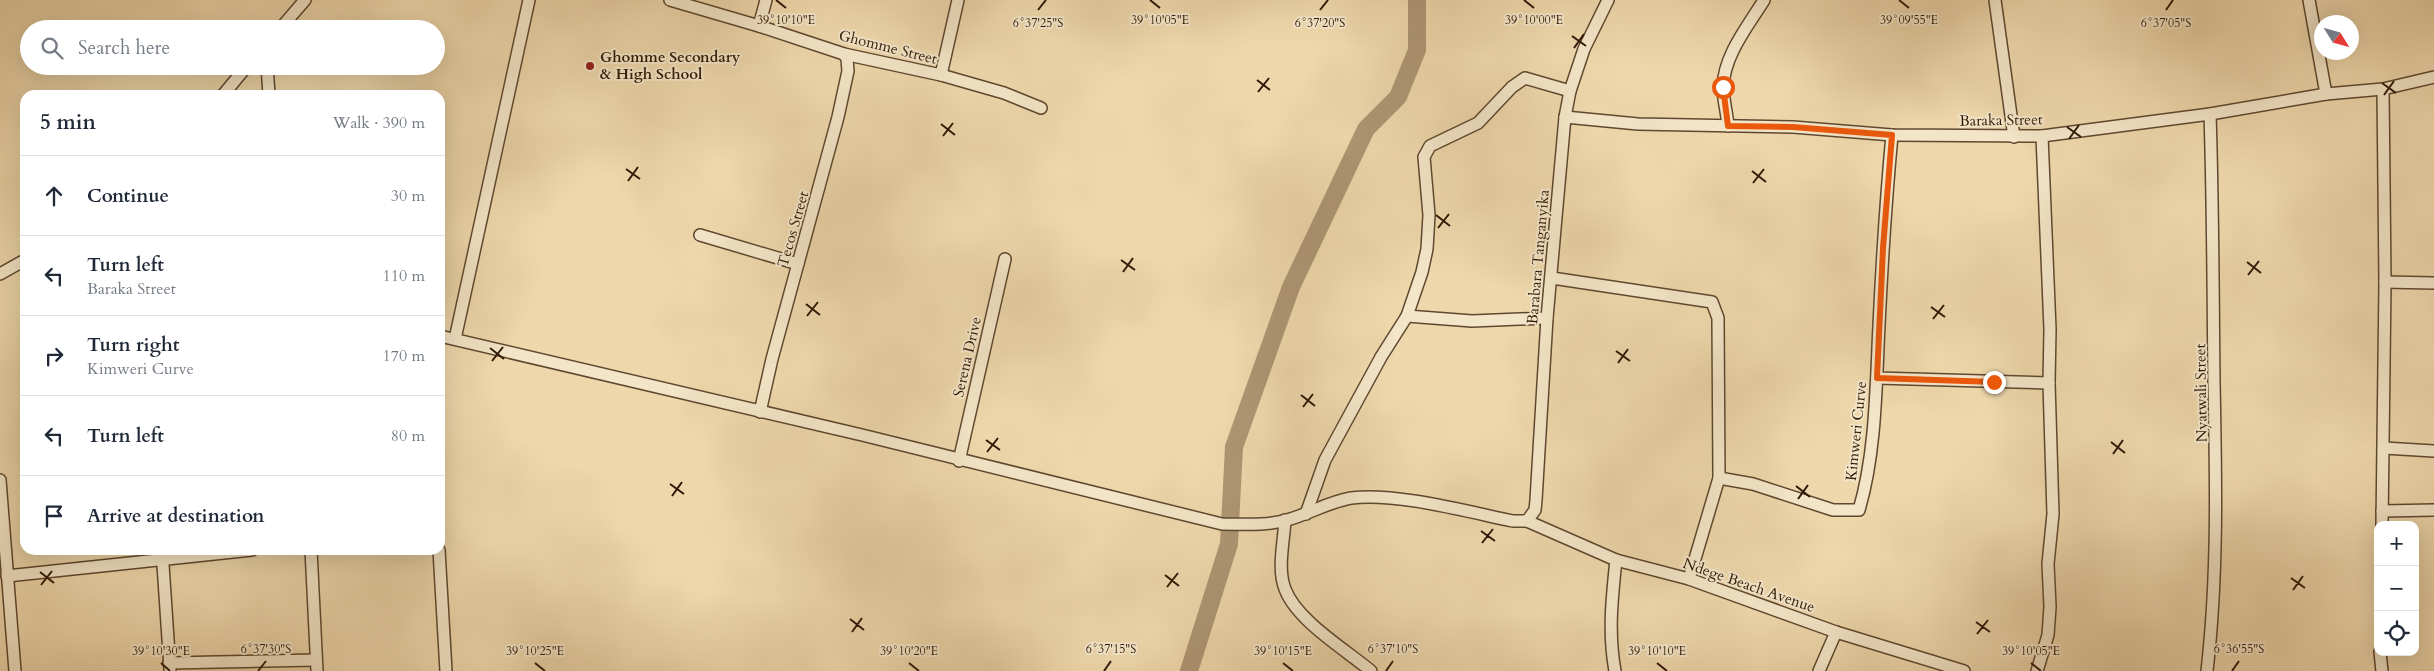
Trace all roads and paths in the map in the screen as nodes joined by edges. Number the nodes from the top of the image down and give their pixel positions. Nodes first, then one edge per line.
1 (529, 0) edge
2 (670, 0) edge
3 (766, 0) edge
4 (958, 0) edge
5 (1608, 0) edge
6 (1764, 0) edge
7 (1995, 0) edge
8 (2309, 0) edge
9 (302, 1) edge
10 (287, 20) edge
11 (760, 26) junction
12 (844, 54) junction
13 (240, 75) edge
14 (268, 75) edge
15 (940, 75) junction
16 (2434, 77) edge
17 (2383, 89) junction
18 (228, 90) edge
19 (269, 90) edge
20 (1570, 90) junction
21 (2326, 94) junction
22 (1041, 108) dead end
23 (2210, 114) junction
24 (1565, 117) junction
25 (1728, 126) junction
26 (1892, 135) junction
27 (2042, 136) junction
28 (2014, 137) junction
29 (700, 235) dead end
30 (1005, 259) dead end
31 (20, 263) edge
32 (798, 264) junction
33 (0, 274) edge
34 (1552, 278) junction
35 (2385, 282) junction
36 (2434, 283) edge
37 (1407, 316) junction
38 (1547, 318) junction
39 (445, 337) edge
40 (455, 339) junction
41 (1877, 378) junction
42 (2049, 383) junction
43 (760, 412) junction
44 (2384, 448) junction
45 (2434, 450) edge
46 (959, 461) junction
47 (1719, 478) junction
48 (0, 480) edge
49 (2434, 510) edge
50 (2382, 511) junction
51 (1306, 514) junction
52 (1286, 520) junction
53 (2382, 521) edge
54 (1527, 522) junction
55 (162, 555) edge
56 (310, 555) edge
57 (440, 555) edge
58 (1616, 560) junction
59 (8, 576) junction
60 (1689, 578) junction
61 (1836, 632) junction
62 (2380, 656) edge
63 (316, 666) edge
64 (169, 667) edge
65 (15, 671) edge
66 (446, 671) edge
67 (1372, 671) edge
68 (1615, 671) edge
69 (1819, 671) edge
70 (1964, 671) edge
71 (2037, 671) edge
72 (2207, 671) edge
73 (2382, 671) edge

1 - 40 street
2 - 11 street, Ghomme Street
3 - 11 street
4 - 15 street
5 - 20 street, Barabara Tanganyika
6 - 25 street
7 - 28 street
8 - 21 street
9 - 10 street
11 - 12 street, Ghomme Street
12 - 15 street, Ghomme Street
12 - 32 street, Tecos Street
13 - 18 street
14 - 19 street
15 - 22 street, Ghomme Street
16 - 17 street, Baraka Street
17 - 21 street, Baraka Street
17 - 35 street
20 - 24 street, Barabara Tanganyika
20 - 37 street
21 - 23 street, Baraka Street
23 - 27 street, Baraka Street
23 - 72 street, Nyatwali Street
24 - 25 street, Baraka Street
24 - 34 street, Barabara Tanganyika
25 - 26 street, Baraka Street
26 - 28 street, Baraka Street
26 - 41 street, Kimweri Curve
27 - 28 street, Baraka Street
27 - 42 street
29 - 32 street
30 - 46 street, Serena Drive
31 - 33 street
32 - 43 street, Tecos Street
34 - 38 street, Barabara Tanganyika
34 - 47 street
35 - 36 street
35 - 44 street
37 - 38 street
37 - 51 street
38 - 54 street, Barabara Tanganyika
39 - 40 street, Ndege Beach Avenue
40 - 43 street, Ndege Beach Avenue
41 - 42 street
41 - 47 street, Kimweri Curve
42 - 71 street
43 - 46 street, Ndege Beach Avenue
44 - 45 street
44 - 50 street
46 - 52 street, Ndege Beach Avenue
47 - 60 street
48 - 59 street
49 - 50 street
50 - 53 street
51 - 52 street, Ndege Beach Avenue
51 - 54 street, Ndege Beach Avenue
52 - 67 street
54 - 58 street, Ndege Beach Avenue
55 - 59 street
55 - 64 street
56 - 63 street
57 - 66 street
58 - 60 street, Ndege Beach Avenue
58 - 68 street
59 - 65 street
60 - 61 street, Ndege Beach Avenue
61 - 69 street
61 - 70 street, Ndege Beach Avenue
62 - 73 street
63 - 64 street

